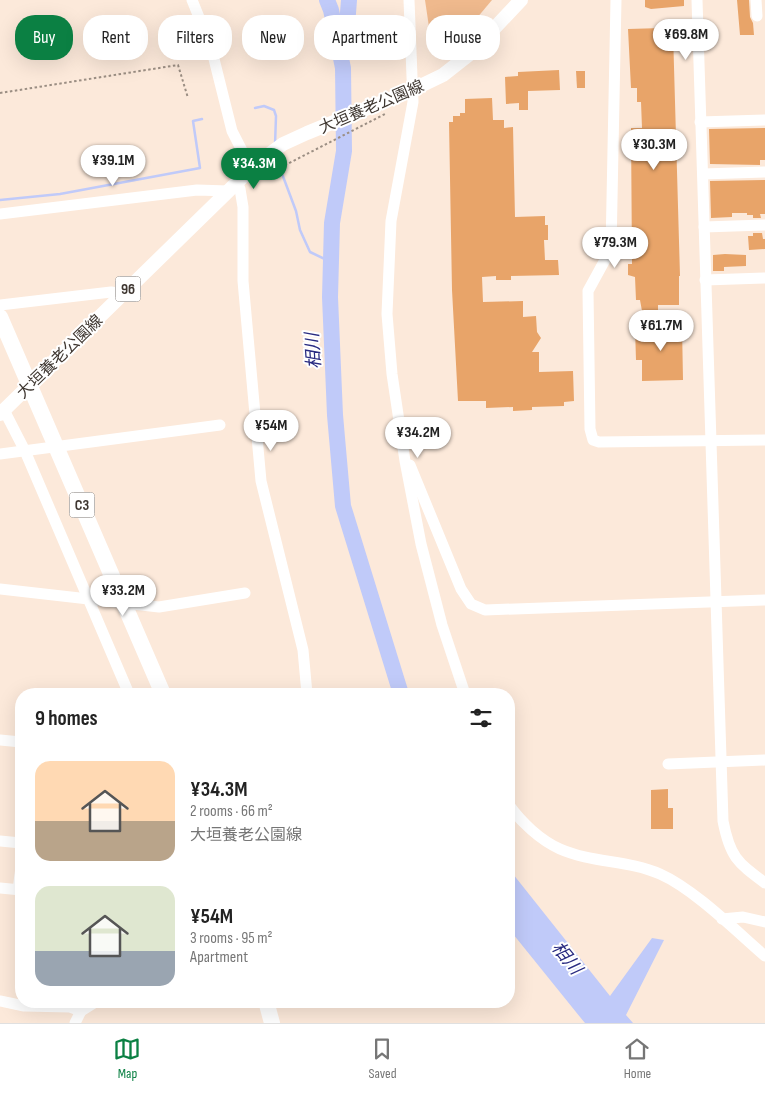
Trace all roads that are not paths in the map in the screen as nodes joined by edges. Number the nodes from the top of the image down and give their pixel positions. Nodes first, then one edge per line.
1 (192, 0) edge
2 (409, 0) edge
3 (521, 0) edge
4 (616, 0) edge
5 (697, 0) edge
6 (756, 0) edge
7 (757, 16) dead end
8 (410, 91) junction
9 (765, 120) edge
10 (700, 122) junction
11 (255, 170) junction
12 (765, 172) edge
13 (702, 174) junction
14 (232, 187) junction
15 (0, 214) edge
16 (765, 225) edge
17 (704, 227) junction
18 (765, 278) edge
19 (705, 280) junction
20 (122, 294) junction
21 (0, 305) edge
22 (0, 317) edge
23 (1, 408) edge
24 (220, 425) dead end
25 (765, 440) edge
26 (711, 441) junction
27 (25, 451) junction
28 (0, 454) edge
29 (405, 461) junction
30 (0, 589) edge
31 (245, 594) dead end
32 (89, 600) junction
33 (765, 600) edge
34 (716, 602) junction
35 (126, 688) edge
36 (160, 688) edge
37 (307, 688) edge
38 (463, 688) edge
39 (0, 740) edge
40 (15, 741) edge
41 (765, 760) edge
42 (720, 762) junction
43 (668, 764) dead end
44 (515, 813) edge
45 (0, 841) edge
46 (15, 842) edge
47 (765, 884) edge
48 (0, 888) edge
49 (15, 890) edge
50 (722, 919) junction
51 (765, 922) edge
52 (765, 956) edge
53 (0, 1001) edge
54 (15, 1004) edge
55 (73, 1008) edge
56 (86, 1008) edge
57 (268, 1008) edge
58 (81, 1011) junction
59 (75, 1023) edge
60 (272, 1023) edge

1 - 11 street
2 - 8 street
3 - 8 main road, 大垣養老公園線 / 96
4 - 26 street
5 - 10 street
6 - 7 street
8 - 11 main road, 大垣養老公園線 / 96
8 - 29 street
9 - 10 street
10 - 13 street
11 - 14 main road, 大垣養老公園線 / 96
12 - 13 street
13 - 17 street
14 - 15 street
14 - 20 main road, 大垣養老公園線 / 96
14 - 37 street
16 - 17 street
17 - 19 street
18 - 19 street
19 - 26 street
20 - 21 street
20 - 23 main road, 大垣養老公園線 / 96
22 - 36 highway, C3
23 - 27 street
24 - 27 street
25 - 26 street
26 - 34 street
27 - 28 street
27 - 32 street
29 - 34 street
29 - 38 street
30 - 32 street
31 - 32 street
32 - 35 street
33 - 34 street
34 - 42 street
39 - 40 street
41 - 42 street
42 - 43 street
42 - 47 street
44 - 50 street
45 - 46 street
48 - 49 street
50 - 51 street
50 - 52 street
53 - 54 street
55 - 58 street
56 - 58 street
57 - 60 highway
58 - 59 street

